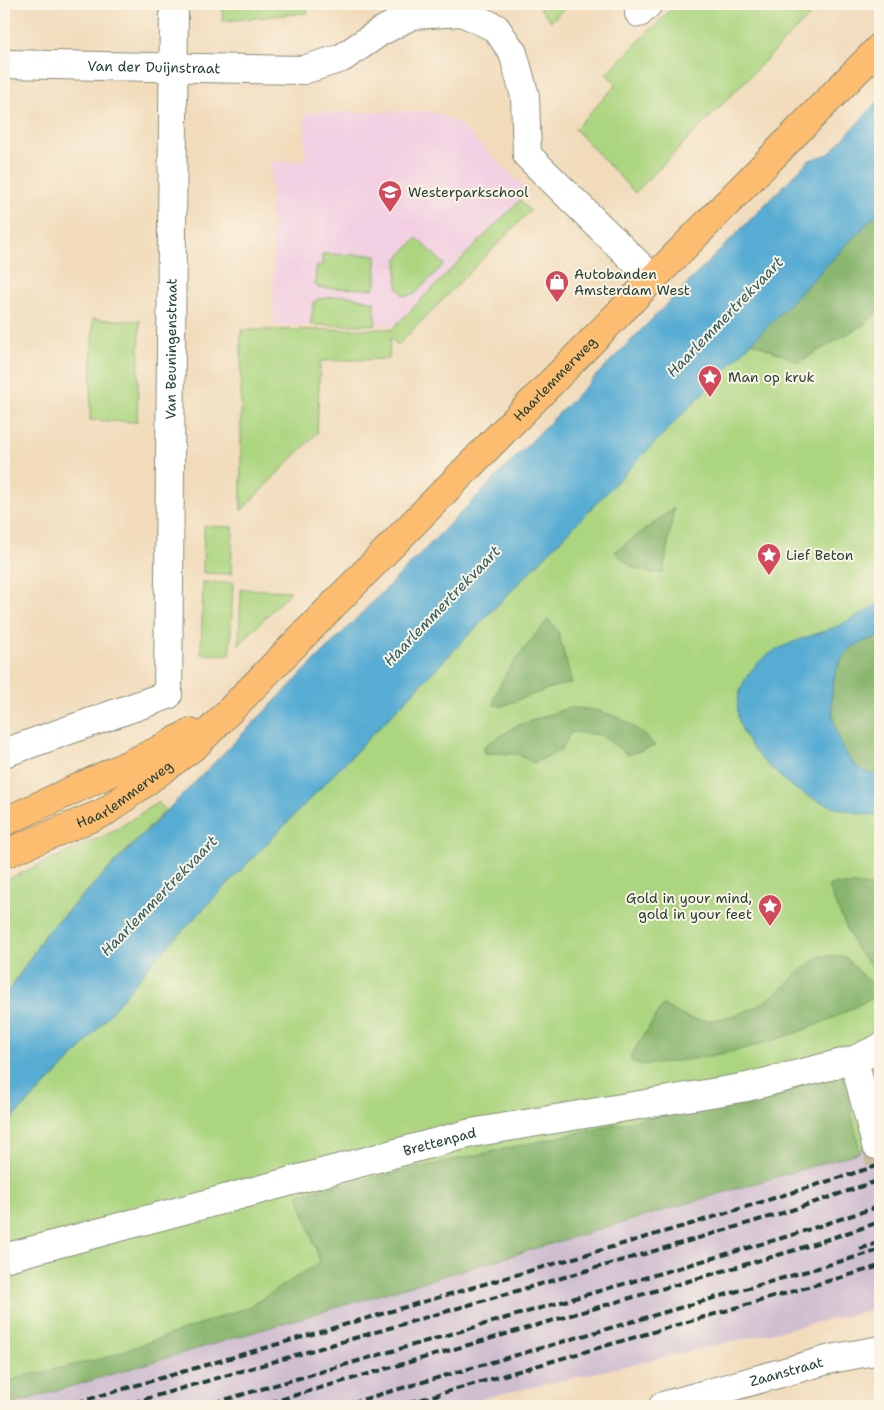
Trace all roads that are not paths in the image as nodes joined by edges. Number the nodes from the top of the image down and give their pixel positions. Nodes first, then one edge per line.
1 (174, 4) edge
2 (466, 8) edge
3 (880, 47) edge
4 (4, 64) edge
5 (174, 68) junction
6 (652, 279) junction
7 (228, 711) junction
8 (4, 753) edge
9 (4, 822) edge
10 (4, 854) edge
11 (880, 1048) edge
12 (854, 1060) junction
13 (876, 1145) dead end
14 (4, 1258) edge
15 (880, 1350) edge
16 (662, 1406) edge

1 - 5 street, Van Beuningenstraat
2 - 5 street, Van der Duijnstraat
2 - 6 street
3 - 6 main road, Haarlemmerweg
4 - 5 street, Van der Duijnstraat
5 - 8 street, Van Beuningenstraat
6 - 7 main road, Haarlemmerweg
7 - 9 main road, Haarlemmerweg
7 - 10 main road, Haarlemmerweg
11 - 12 street, Brettenpad
12 - 13 street
12 - 14 street, Brettenpad
15 - 16 street, Zaanstraat

